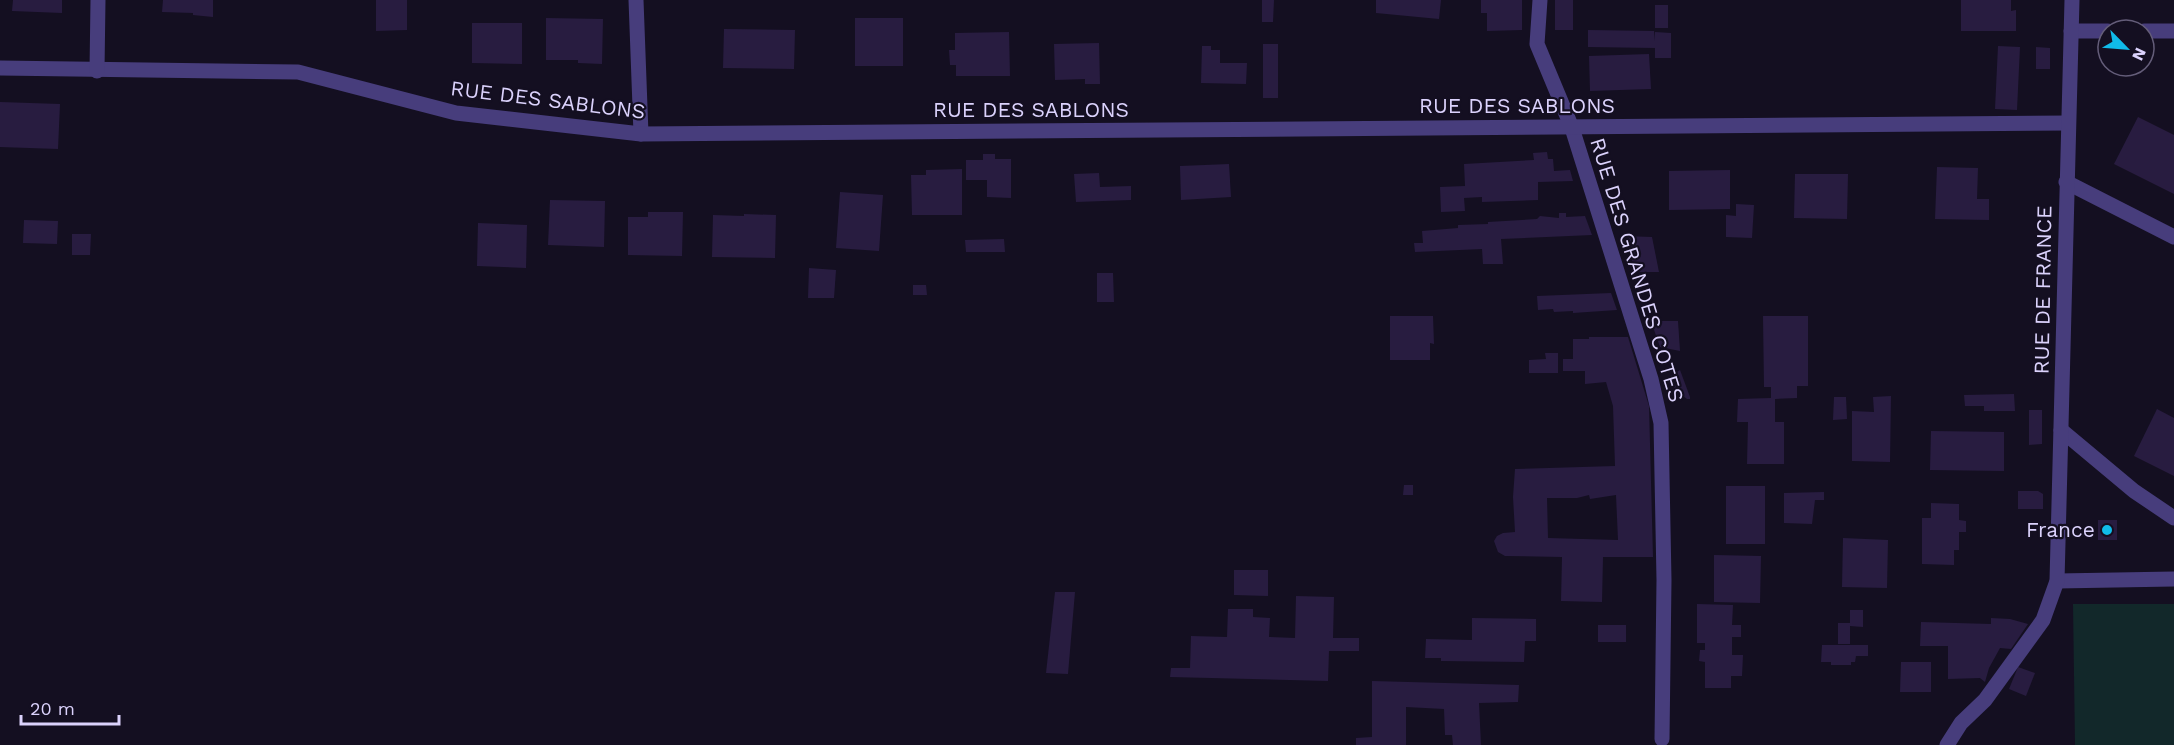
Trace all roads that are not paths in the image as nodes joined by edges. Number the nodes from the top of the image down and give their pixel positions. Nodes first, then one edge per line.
1 (99, 0) edge
2 (636, 0) edge
3 (1540, 0) edge
4 (2072, 0) edge
5 (2071, 31) junction
6 (2096, 31) edge
7 (2156, 31) edge
8 (2174, 31) edge
9 (0, 68) edge
10 (97, 71) junction
11 (2068, 123) junction
12 (1572, 128) junction
13 (641, 134) junction
14 (2066, 182) junction
15 (2174, 237) edge
16 (2061, 430) junction
17 (2174, 518) edge
18 (2174, 579) edge
19 (2057, 581) junction
20 (1662, 739) dead end
21 (1947, 745) edge

1 - 10 street
2 - 13 street
3 - 12 street, RUE DES GRANDES COTES
4 - 5 street, RUE DE FRANCE
5 - 6 street
5 - 11 street, RUE DE FRANCE
7 - 8 street
9 - 10 street, RUE DES SABLONS
10 - 13 street, RUE DES SABLONS
11 - 12 street, RUE DES SABLONS
11 - 14 street, RUE DE FRANCE
12 - 13 street, RUE DES SABLONS
12 - 20 street, RUE DES GRANDES COTES
14 - 15 street
14 - 16 street, RUE DE FRANCE
16 - 17 street
16 - 19 street, RUE DE FRANCE
18 - 19 street
19 - 21 street, RUE DE FRANCE

